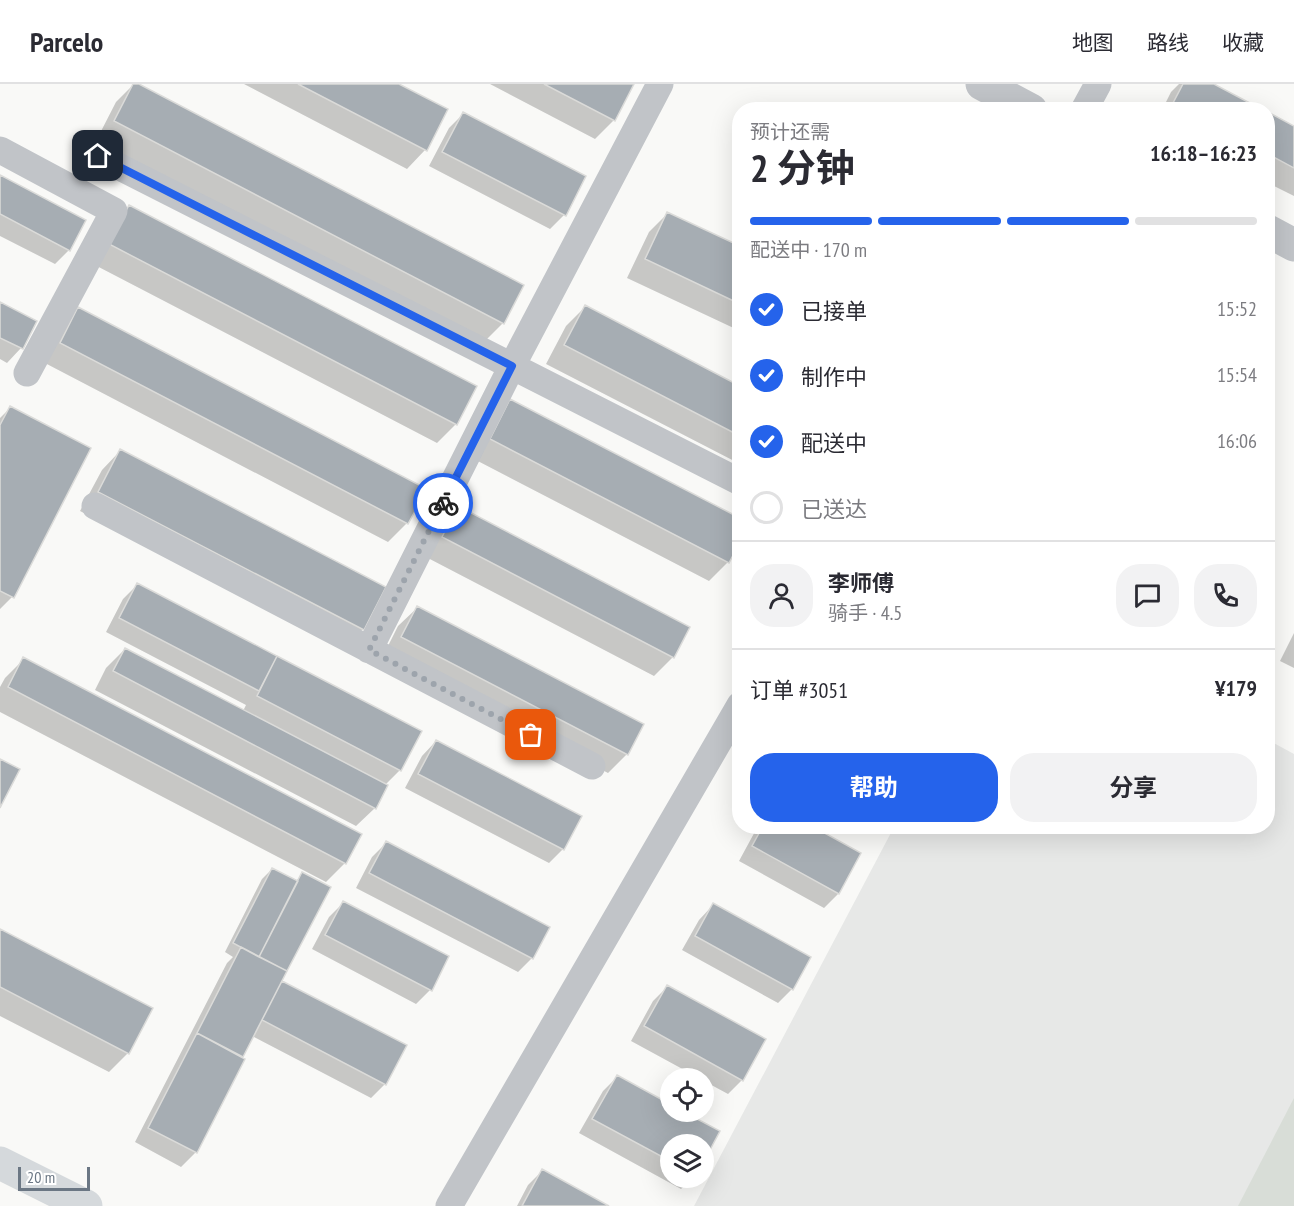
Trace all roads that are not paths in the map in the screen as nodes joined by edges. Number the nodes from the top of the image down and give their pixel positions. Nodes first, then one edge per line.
1 (660, 84) edge
2 (982, 84) edge
3 (1098, 84) edge
4 (1015, 102) edge
5 (1088, 102) edge
6 (0, 150) edge
7 (98, 156) dead end
8 (1275, 235) edge
9 (1294, 245) edge
10 (512, 366) junction
11 (27, 373) dead end
12 (732, 478) edge
13 (95, 506) dead end
14 (369, 650) junction
15 (732, 719) edge
16 (592, 766) dead end
17 (0, 1163) edge
18 (86, 1206) edge
19 (448, 1206) edge

1 - 10 street
2 - 4 street
3 - 5 street
6 - 11 street
7 - 10 street
8 - 9 street
10 - 12 street
10 - 14 street
13 - 14 street
14 - 16 street
15 - 19 street
17 - 18 highway

